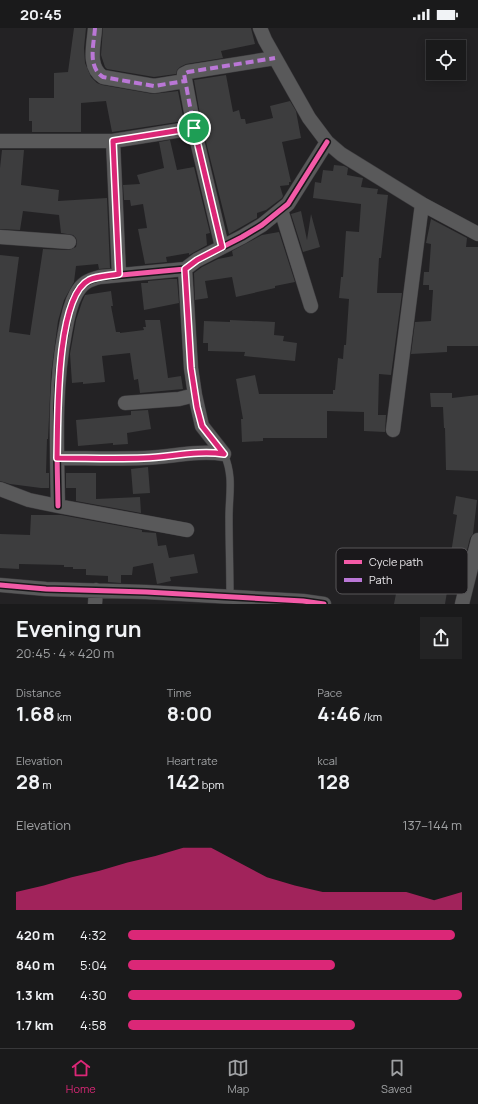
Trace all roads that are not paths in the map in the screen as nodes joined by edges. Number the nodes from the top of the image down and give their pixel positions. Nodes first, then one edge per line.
1 (95, 28) edge
2 (260, 28) edge
3 (275, 58) junction
4 (185, 81) junction
5 (194, 128) junction
6 (0, 141) edge
7 (113, 141) junction
8 (327, 142) junction
9 (422, 204) junction
10 (281, 210) junction
11 (478, 234) edge
12 (0, 237) edge
13 (69, 242) dead end
14 (222, 247) junction
15 (185, 269) junction
16 (119, 274) junction
17 (311, 306) dead end
18 (195, 396) junction
19 (125, 404) dead end
20 (393, 430) dead end
21 (224, 454) junction
22 (57, 458) junction
23 (0, 489) edge
24 (58, 506) junction
25 (187, 530) dead end
26 (478, 540) edge
27 (468, 580) edge
28 (0, 585) edge
29 (464, 594) edge
30 (95, 597) edge
31 (230, 597) junction
32 (324, 604) edge
33 (462, 604) edge

1 - 4 street
2 - 3 street
3 - 4 street
3 - 8 street
4 - 5 street
5 - 7 street
5 - 14 street
6 - 7 street
7 - 16 street
8 - 9 street
8 - 10 street
9 - 11 street
9 - 20 street
10 - 14 street
10 - 17 street
12 - 13 street
14 - 15 street
15 - 16 street
15 - 18 street
16 - 22 street
18 - 19 street
18 - 21 street
21 - 22 street
21 - 31 lane
22 - 24 street
23 - 24 street
24 - 25 street
26 - 27 street
28 - 30 street
29 - 33 street
30 - 31 street
31 - 32 street

